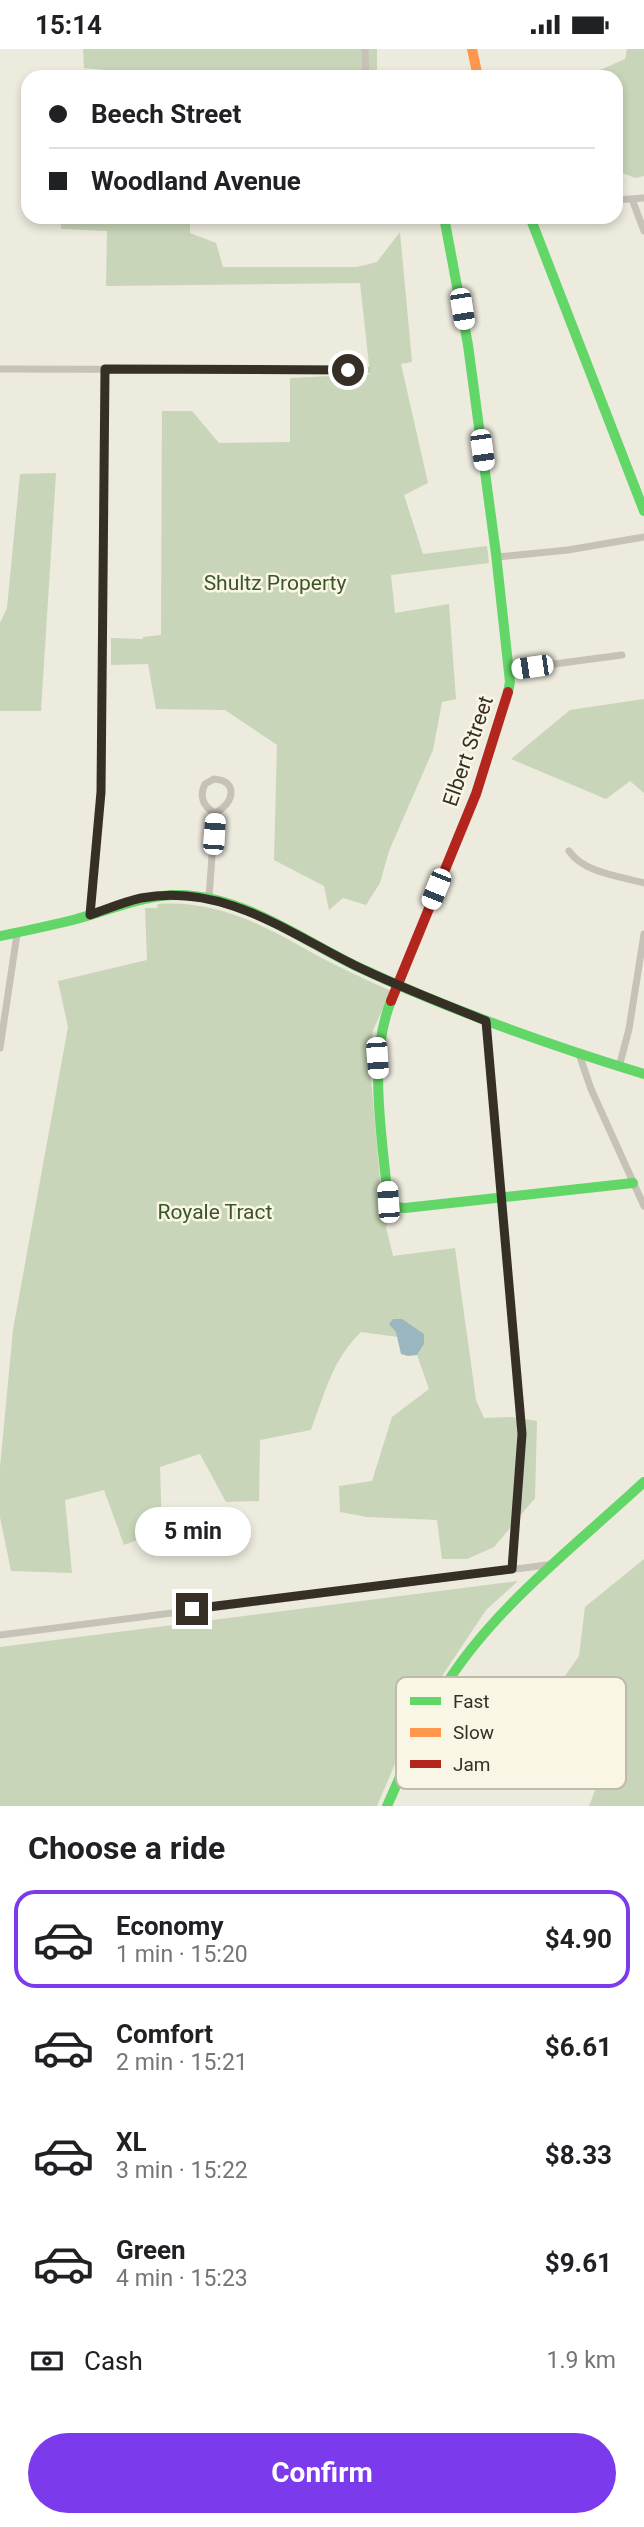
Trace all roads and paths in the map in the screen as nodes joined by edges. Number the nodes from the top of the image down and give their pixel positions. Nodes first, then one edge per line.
1 (365, 49) edge
2 (472, 49) edge
3 (366, 70) edge
4 (476, 70) edge
5 (644, 198) edge
6 (632, 199) junction
7 (623, 200) edge
8 (444, 224) edge
9 (533, 224) edge
10 (644, 230) edge
11 (0, 369) edge
12 (105, 369) junction
13 (367, 370) dead end
14 (644, 511) edge
15 (644, 537) edge
16 (497, 557) junction
17 (622, 655) dead end
18 (509, 670) junction
19 (215, 813) junction
20 (569, 851) dead end
21 (644, 883) edge
22 (209, 898) junction
23 (90, 915) junction
24 (17, 934) junction
25 (644, 934) edge
26 (0, 936) edge
27 (397, 985) junction
28 (486, 1021) junction
29 (0, 1048) edge
30 (579, 1055) junction
31 (619, 1067) junction
32 (644, 1074) edge
33 (638, 1187) edge
34 (500, 1198) junction
35 (644, 1206) edge
36 (644, 1482) edge
37 (556, 1564) junction
38 (512, 1569) junction
39 (0, 1635) edge
40 (452, 1677) edge
41 (396, 1786) edge
42 (387, 1806) edge

1 - 3 street
2 - 4 main road
5 - 6 street
6 - 7 street
6 - 10 street
8 - 16 main road, Elbert Street
9 - 14 main road
11 - 12 street
12 - 13 street
12 - 23 street
15 - 16 street
16 - 18 main road, Elbert Street
17 - 18 street
18 - 27 main road, Elbert Street
19 - 19 street
19 - 22 street
20 - 21 street
22 - 23 main road
22 - 27 main road
23 - 24 main road
24 - 26 main road
24 - 29 street
25 - 31 street
27 - 28 main road
27 - 34 main road, Elbert Street
28 - 30 main road
28 - 34 street
30 - 31 main road
30 - 33 street
31 - 32 main road
33 - 34 main road
33 - 35 street
34 - 38 street
36 - 37 main road
37 - 38 street
37 - 40 main road
38 - 39 street
41 - 42 main road

